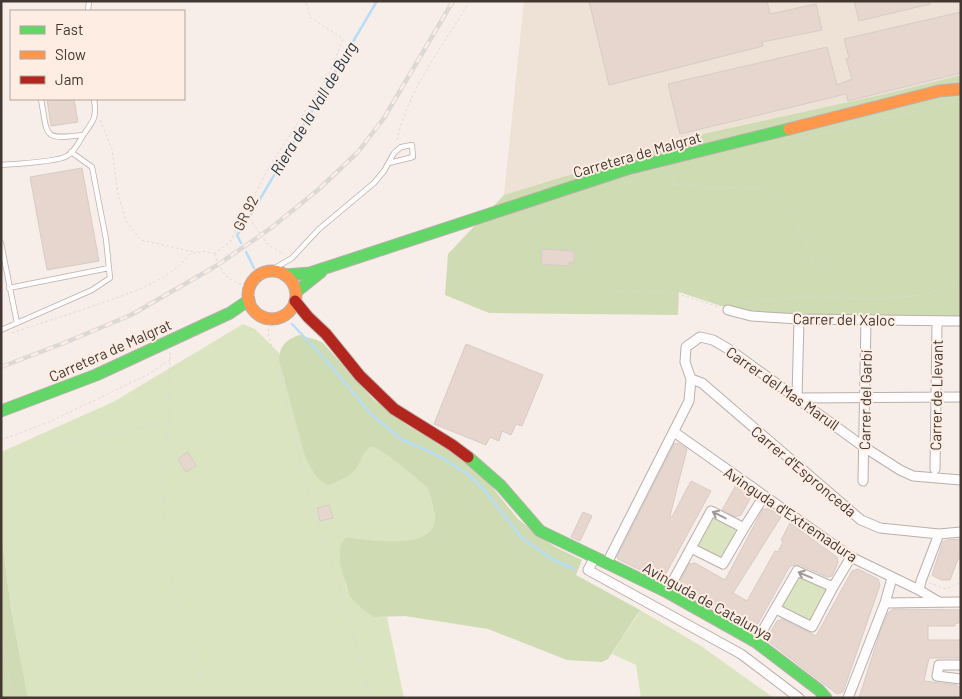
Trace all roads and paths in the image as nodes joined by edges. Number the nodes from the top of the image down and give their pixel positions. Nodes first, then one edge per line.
1 (306, 1) edge
2 (470, 1) edge
3 (961, 89) edge
4 (42, 100) edge
5 (94, 100) edge
6 (961, 100) edge
7 (96, 113) junction
8 (83, 136) junction
9 (797, 138) dead end
10 (71, 152) junction
11 (394, 153) junction
12 (389, 163) junction
13 (1, 165) edge
14 (667, 169) dead end
15 (640, 178) dead end
16 (612, 186) dead end
17 (244, 216) junction
18 (1, 243) edge
19 (197, 253) junction
20 (214, 254) junction
21 (292, 258) junction
22 (109, 268) junction
23 (327, 268) junction
24 (270, 271) junction
25 (285, 275) junction
26 (961, 278) edge
27 (249, 287) junction
28 (9, 288) junction
29 (617, 291) dead end
30 (845, 298) junction
31 (249, 300) junction
32 (294, 301) junction
33 (728, 310) junction
34 (254, 311) junction
35 (230, 313) junction
36 (270, 319) junction
37 (800, 319) junction
38 (866, 319) junction
39 (937, 320) junction
40 (961, 321) edge
41 (17, 324) junction
42 (1, 330) edge
43 (11, 334) dead end
44 (170, 351) dead end
45 (171, 359) junction
46 (691, 379) junction
47 (961, 397) edge
48 (797, 398) junction
49 (865, 398) junction
50 (935, 398) junction
51 (1, 412) edge
52 (217, 417) dead end
53 (169, 423) junction
54 (230, 426) dead end
55 (674, 432) junction
56 (1, 440) edge
57 (53, 444) dead end
58 (864, 447) junction
59 (165, 450) junction
60 (162, 468) junction
61 (935, 469) dead end
62 (961, 480) edge
63 (863, 481) dead end
64 (764, 496) junction
65 (744, 528) junction
66 (961, 532) edge
67 (939, 534) junction
68 (691, 548) junction
69 (595, 557) junction
70 (851, 557) junction
71 (607, 563) junction
72 (892, 578) junction
73 (961, 582) edge
74 (920, 585) junction
75 (834, 587) junction
76 (667, 592) junction
77 (939, 602) junction
78 (961, 602) edge
79 (885, 603) junction
80 (776, 609) junction
81 (1, 632) edge
82 (756, 642) junction
83 (961, 665) edge
84 (961, 679) edge
85 (12, 698) edge
86 (206, 698) edge
87 (371, 698) edge
88 (800, 698) edge
89 (826, 698) edge
90 (848, 698) edge

1 - 17 path, GR 92
2 - 11 path
3 - 23 street, Carretera de Malgrat
4 - 8 lane
5 - 7 lane
6 - 9 path
7 - 8 lane
7 - 19 path
8 - 10 lane
10 - 13 lane
10 - 22 lane
11 - 12 lane
11 - 12 lane
12 - 21 lane
14 - 30 path
15 - 16 path
17 - 20 path, GR 92
17 - 21 path
18 - 28 lane
19 - 20 path
19 - 43 path
20 - 27 path
21 - 24 lane
22 - 28 lane
22 - 41 lane
23 - 25 street, Carretera de Malgrat
23 - 32 street, Carretera de Malgrat
24 - 25 street
24 - 27 street
25 - 32 street
26 - 30 path
27 - 31 street
28 - 41 lane
29 - 33 path
30 - 33 path
31 - 34 street
31 - 35 street, Carretera de Malgrat
32 - 36 street
32 - 69 street, Avinguda de Catalunya
33 - 37 street, Carrer del Xaloc
34 - 35 street, Carretera de Malgrat
34 - 36 street
35 - 51 street, Carretera de Malgrat
36 - 87 path
37 - 38 street, Carrer del Xaloc
37 - 48 street
38 - 39 street, Carrer del Xaloc
38 - 49 street, Carrer del Garbí
39 - 40 street, Carrer del Xaloc
39 - 50 street, Carrer de Llevant
41 - 42 lane
44 - 45 path
45 - 53 path
45 - 56 path
46 - 48 street, Carrer del Mas Marull
46 - 55 street, Carrer del Mas Marull
46 - 67 street, Carrer d'Espronceda
47 - 50 street
48 - 49 street
48 - 58 street, Carrer del Mas Marull
49 - 50 street
49 - 58 street, Carrer del Garbí
50 - 61 street, Carrer de Llevant
52 - 59 path
53 - 57 path
53 - 59 path
54 - 60 path
55 - 64 street, Avinguda d'Extremadura
55 - 71 street, Carrer del Mas Marull
58 - 62 street, Carrer del Mas Marull
58 - 63 street, Carrer del Garbí
59 - 60 path
60 - 86 path
64 - 65 street
64 - 70 street, Avinguda d'Extremadura
65 - 68 street
65 -> 68 street
66 - 67 street, Carrer d'Espronceda
67 - 74 street
68 - 76 street
69 - 71 street, Avinguda de Catalunya
69 - 88 street, Avinguda de Catalunya
70 - 72 street, Avinguda d'Extremadura
70 - 75 street
71 - 76 street, Avinguda de Catalunya
72 - 74 street, Avinguda d'Extremadura
72 - 79 street
73 - 74 path
74 - 77 street, Avinguda d'Extremadura
75 -> 80 street
75 - 80 street
76 - 82 street, Avinguda de Catalunya
77 - 78 street
77 - 79 street
79 - 90 street
80 - 82 street
81 - 85 path
82 - 89 street, Avinguda de Catalunya
83 - 84 street

